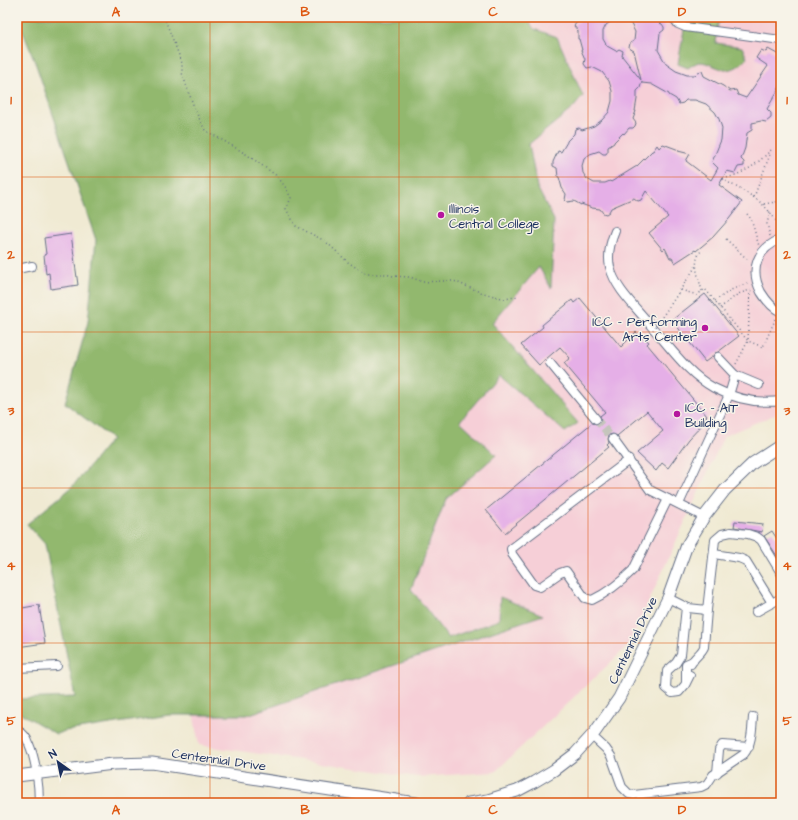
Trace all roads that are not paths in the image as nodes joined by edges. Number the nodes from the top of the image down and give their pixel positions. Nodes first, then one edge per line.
1 (673, 17) edge
2 (781, 40) edge
3 (615, 231) dead end
4 (781, 239) edge
5 (32, 266) dead end
6 (17, 269) edge
7 (781, 312) edge
8 (718, 357) dead end
9 (550, 363) dead end
10 (733, 374) junction
11 (759, 385) dead end
12 (729, 395) junction
13 (781, 401) edge
14 (596, 419) tunnel mouth
15 (613, 440) tunnel mouth
16 (781, 445) edge
17 (629, 460) junction
18 (668, 499) junction
19 (679, 504) junction
20 (704, 517) junction
21 (714, 554) junction
22 (781, 573) edge
23 (668, 598) junction
24 (781, 598) edge
25 (772, 603) junction
26 (686, 607) junction
27 (707, 610) junction
28 (756, 612) dead end
29 (681, 655) junction
30 (692, 662) junction
31 (57, 666) dead end
32 (17, 668) edge
33 (690, 675) dead end
34 (686, 683) junction
35 (753, 717) dead end
36 (17, 730) edge
37 (592, 736) junction
38 (748, 747) junction
39 (716, 772) junction
40 (36, 773) junction
41 (17, 776) edge
42 (39, 803) edge
43 (416, 803) edge
44 (469, 803) edge

1 - 2 street
3 - 12 street
4 - 7 street
5 - 6 street
8 - 10 street
9 - 14 street
10 - 11 street
10 - 12 street
12 - 13 street
12 - 19 street
15 - 17 street
16 - 20 main road, Centennial Drive
17 - 18 street
17 - 18 street
18 - 19 street
19 - 20 street
20 - 23 main road, Centennial Drive
21 - 22 street
21 - 25 street
21 - 27 street
23 - 26 street
23 - 37 main road, Centennial Drive
24 - 25 street
25 - 28 street
26 - 27 street
26 - 29 street
27 - 30 street
29 - 30 street
29 - 34 street
30 - 34 street
31 - 32 street
33 - 34 street
35 - 38 street
36 - 40 street
37 - 39 street
37 - 44 main road, Centennial Drive
38 - 39 street
38 - 39 street
40 - 41 main road, Centennial Drive
40 - 42 street
40 - 43 main road, Centennial Drive

